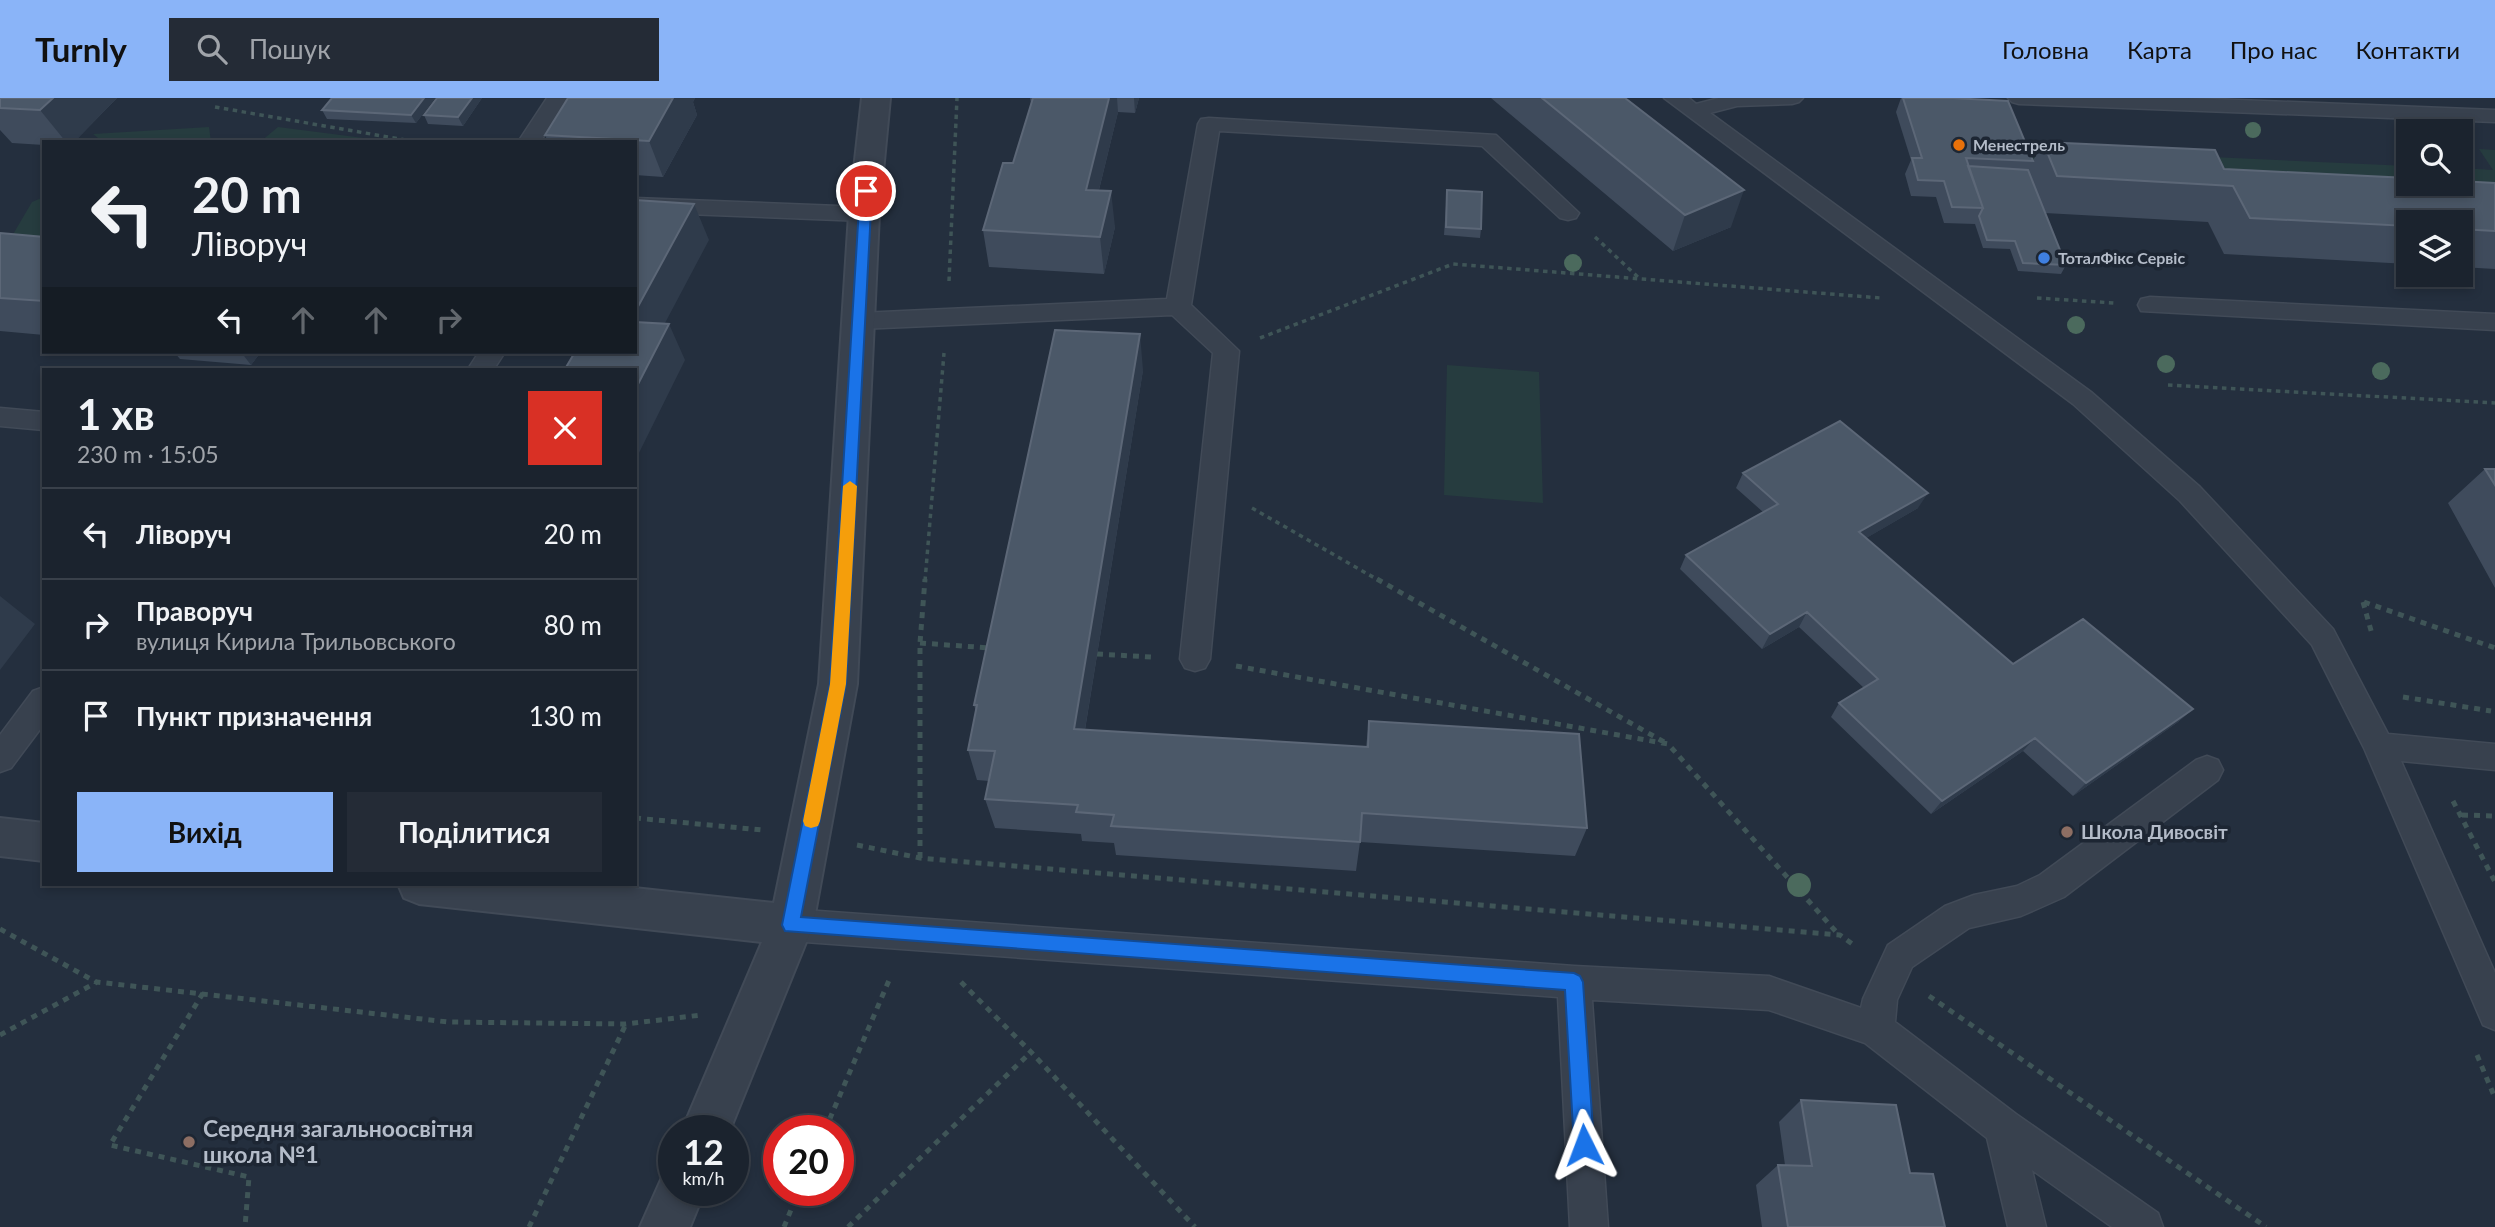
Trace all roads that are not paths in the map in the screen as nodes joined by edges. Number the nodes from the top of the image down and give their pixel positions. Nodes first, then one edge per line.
1 (558, 98) edge
2 (876, 98) edge
3 (1792, 98) edge
4 (2019, 98) edge
5 (2437, 98) edge
6 (1684, 104) edge
7 (2420, 112) junction
8 (2495, 116) edge
9 (530, 140) edge
10 (637, 205) edge
11 (1568, 213) road end
12 (864, 215) junction
13 (2150, 305) road end
14 (1178, 307) junction
15 (860, 321) junction
16 (2495, 322) edge
17 (0, 417) edge
18 (42, 421) edge
19 (1195, 659) road end
20 (42, 703) edge
21 (2379, 746) junction
22 (2495, 757) edge
23 (0, 759) edge
24 (2207, 770) dead end
25 (0, 837) edge
26 (42, 842) edge
27 (437, 886) edge
28 (791, 925) junction
29 (1574, 982) junction
30 (2495, 1013) edge
31 (1876, 1030) junction
32 (712, 1115) edge
33 (2003, 1127) junction
34 (674, 1206) edge
35 (665, 1227) edge
36 (1589, 1227) edge
37 (2027, 1227) edge
38 (2144, 1227) edge

1 - 9 lane
2 - 12 street
3 - 6 lane
4 - 7 lane
5 - 7 lane
6 - 21 lane
7 - 8 lane
10 - 12 lane
11 - 14 lane
12 - 15 street
13 - 16 lane
14 - 15 lane
14 - 19 lane
15 - 28 street
17 - 18 lane
20 - 23 lane
21 - 22 lane
21 - 30 lane
24 - 31 lane
25 - 26 street
27 - 28 street
28 - 29 lane
28 - 32 street
29 - 31 lane
29 - 36 lane
31 - 33 lane
33 - 37 lane
33 - 38 lane
34 - 35 street

